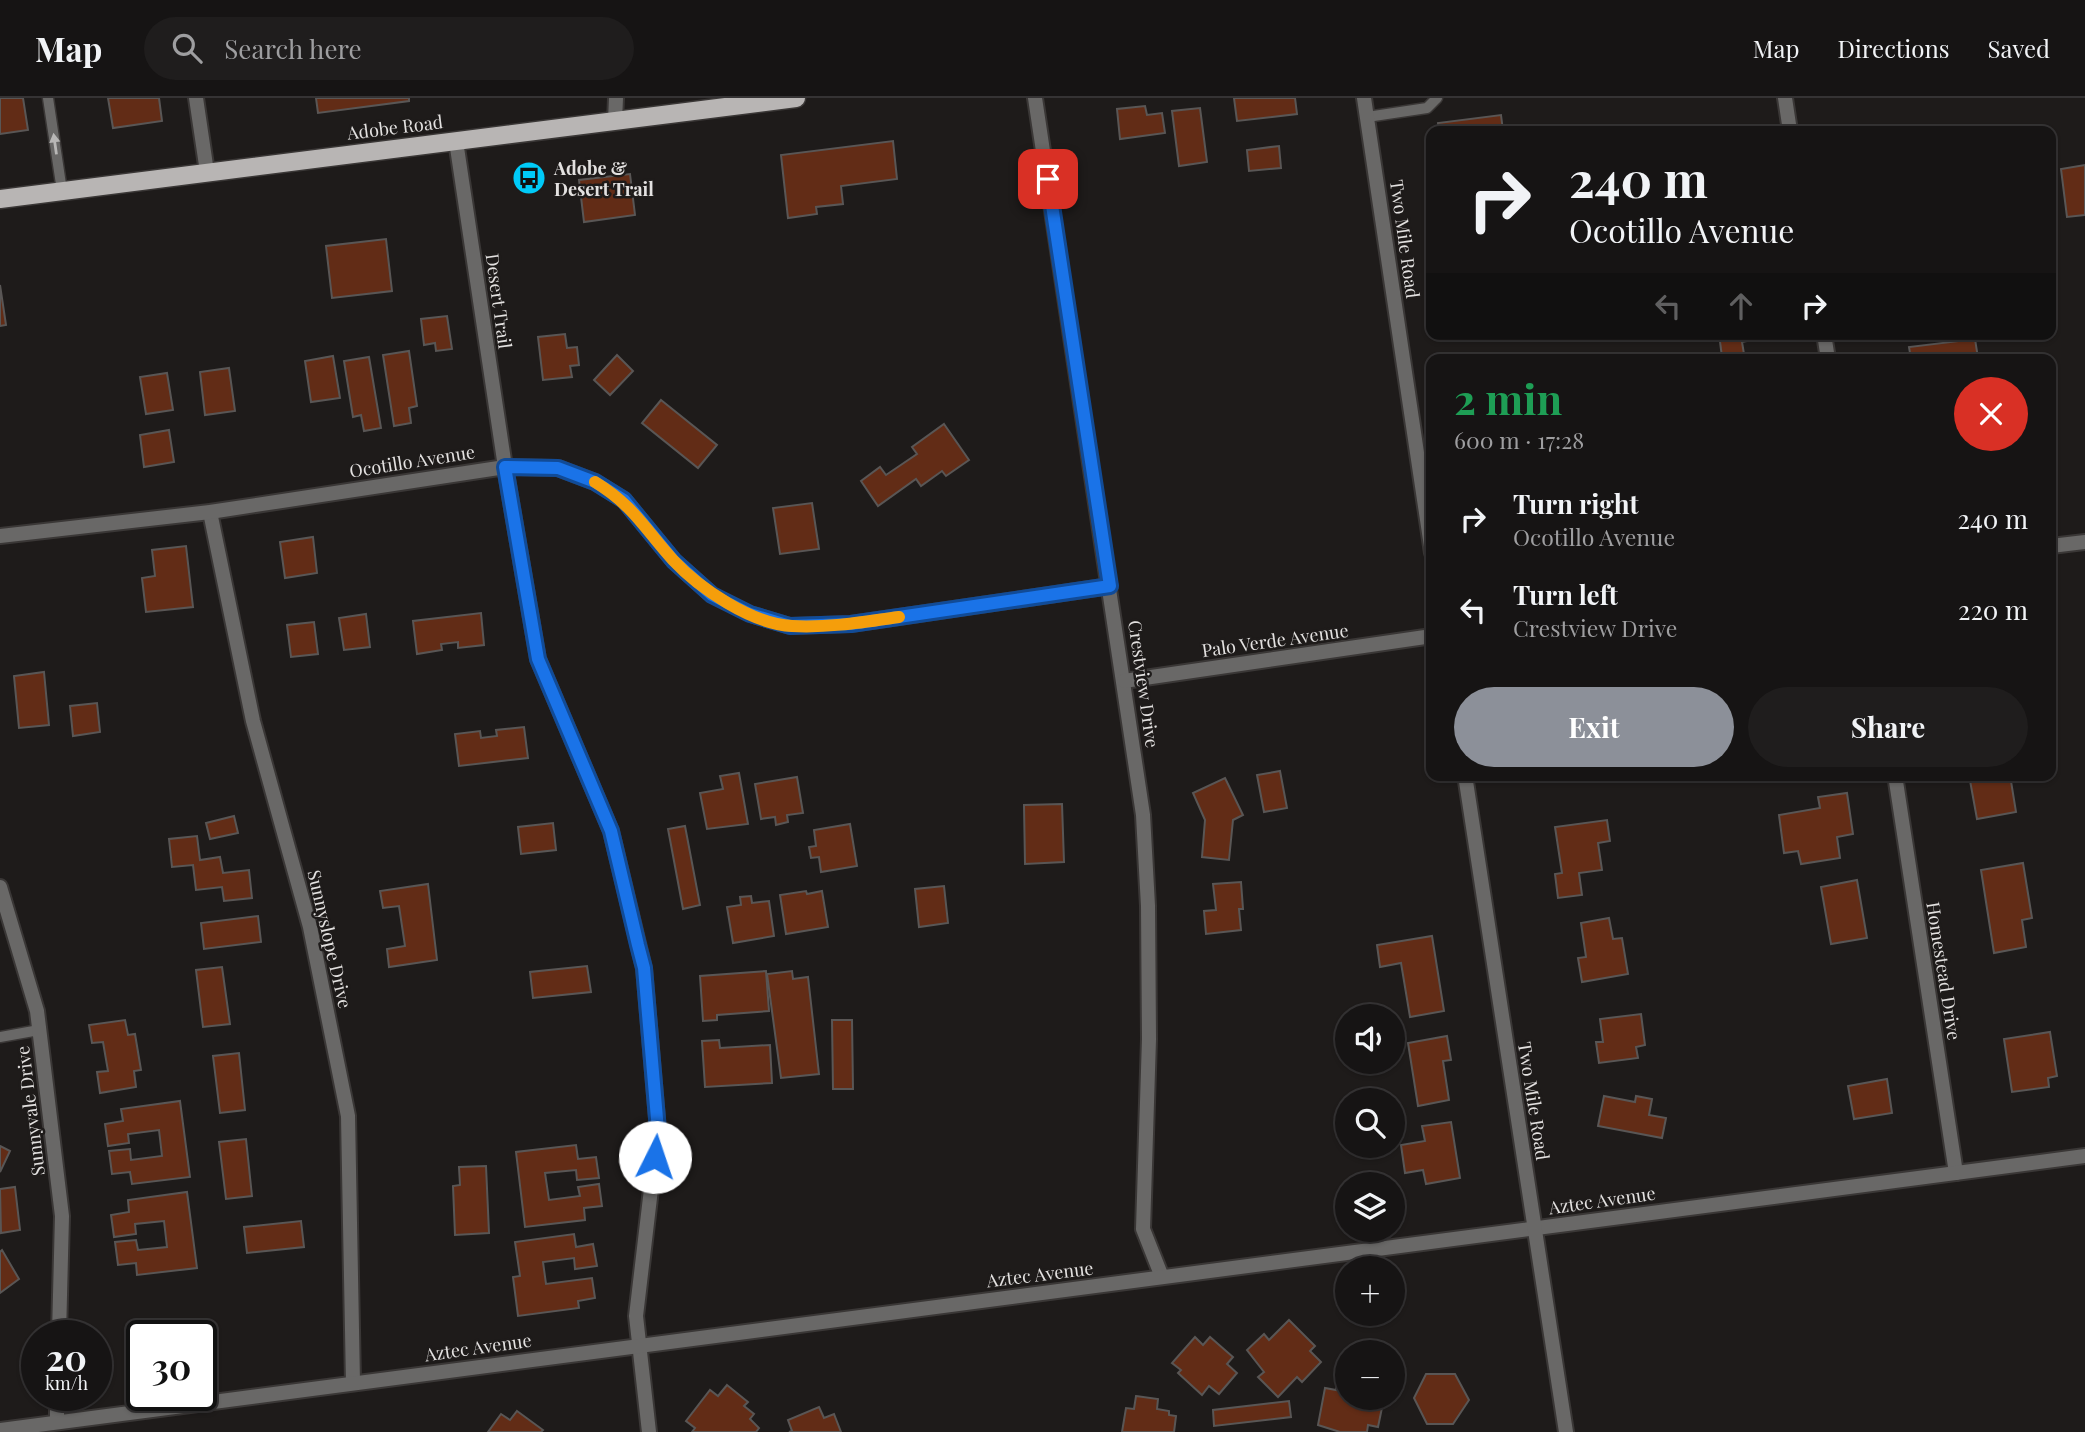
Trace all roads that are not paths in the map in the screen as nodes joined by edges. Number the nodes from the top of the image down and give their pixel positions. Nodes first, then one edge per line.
1 (48, 98) edge
2 (196, 98) edge
3 (615, 98) edge
4 (796, 98) edge
5 (1035, 98) edge
6 (1364, 98) edge
7 (1437, 98) edge
8 (1785, 98) edge
9 (1367, 117) junction
10 (615, 121) junction
11 (1789, 126) edge
12 (456, 141) junction
13 (207, 172) junction
14 (62, 191) junction
15 (0, 199) edge
16 (505, 467) junction
17 (210, 512) junction
18 (1426, 513) edge
19 (0, 536) edge
20 (2085, 541) edge
21 (2056, 545) edge
22 (1110, 586) junction
23 (1426, 637) edge
24 (1124, 681) junction
25 (1466, 781) edge
26 (1896, 781) edge
27 (0, 887) edge
28 (39, 1030) junction
29 (0, 1037) edge
30 (2085, 1156) edge
31 (1956, 1172) junction
32 (1534, 1228) junction
33 (1162, 1277) junction
34 (59, 1320) edge
35 (637, 1346) junction
36 (353, 1383) junction
37 (57, 1411) edge
38 (57, 1422) junction
39 (0, 1430) edge
40 (649, 1432) edge
41 (1566, 1432) edge

14 -> 1 lane
2 - 13 street
3 - 10 street
4 - 10 main road, Adobe Road
5 - 22 street, Crestview Drive
6 - 9 street, Two Mile Road
7 - 9 lane
8 - 11 street
9 - 18 street, Two Mile Road
10 - 12 main road, Adobe Road
12 - 13 main road, Adobe Road
12 - 16 street, Desert Trail
13 - 14 main road, Adobe Road
14 - 15 main road, Adobe Road
16 - 17 street, Ocotillo Avenue
16 - 22 street, Ocotillo Avenue
16 - 35 street, Desert Trail
17 - 19 street, Ocotillo Avenue
17 - 36 street, Sunnyslope Drive
20 - 21 street
22 - 24 street, Crestview Drive
23 - 24 street, Palo Verde Avenue
24 - 33 street, Crestview Drive
25 - 32 street, Two Mile Road
26 - 31 street, Homestead Drive
27 - 28 street, Sunnyvale Drive
28 - 29 lane
28 - 34 street, Sunnyvale Drive
30 - 31 street, Aztec Avenue
31 - 32 street, Aztec Avenue
32 - 33 street, Aztec Avenue
32 - 41 street, Two Mile Road
33 - 35 street, Aztec Avenue
35 - 36 street, Aztec Avenue
35 - 40 street, Desert Trail
36 - 38 street, Aztec Avenue
37 - 38 street
38 - 39 street, Aztec Avenue

